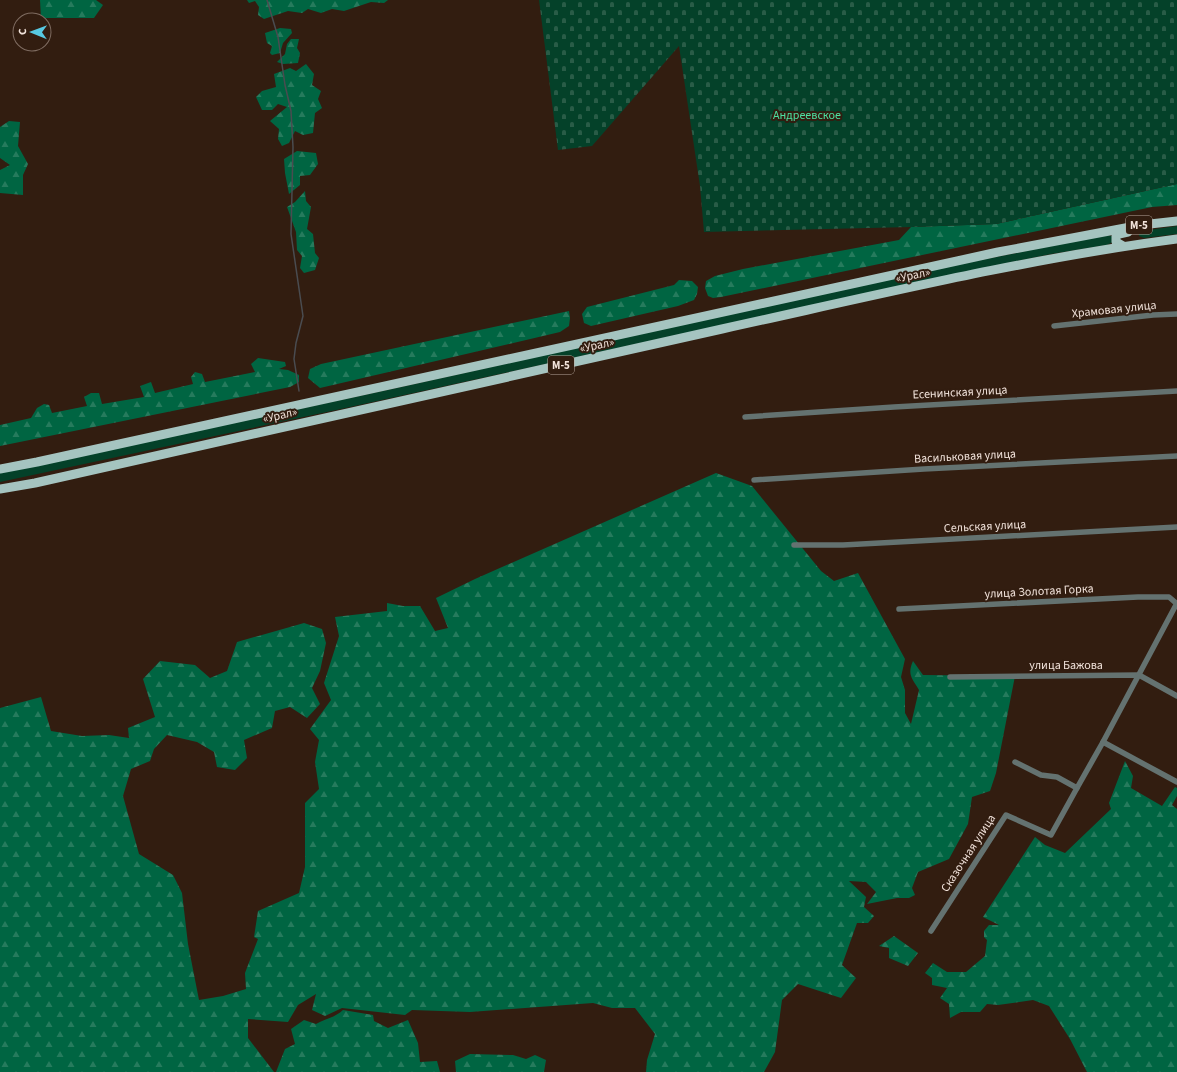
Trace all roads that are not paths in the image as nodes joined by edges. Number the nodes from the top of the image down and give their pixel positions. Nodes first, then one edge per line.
1 (1177, 222) edge
2 (1177, 239) edge
3 (1123, 246) junction
4 (1177, 314) edge
5 (1054, 326) dead end
6 (1177, 391) edge
7 (745, 417) dead end
8 (1177, 456) edge
9 (0, 469) edge
10 (754, 480) dead end
11 (0, 489) edge
12 (1177, 527) edge
13 (794, 545) dead end
14 (1177, 604) edge
15 (899, 609) dead end
16 (1139, 675) junction
17 (950, 676) dead end
18 (1177, 696) edge
19 (1103, 742) junction
20 (1015, 762) dead end
21 (1177, 782) edge
22 (1077, 788) junction
23 (931, 931) dead end

1 - 3 main road
1 - 9 main road, «Урал» / М-5
2 - 3 main road, «Урал» / М-5
3 - 11 main road, «Урал» / М-5
4 - 5 street, Храмовая улица
6 - 7 street, Есенинская улица
8 - 10 street, Васильковая улица
12 - 13 street, Сельская улица
14 - 15 street, улица Золотая Горка
14 - 16 street, Сказочная улица
16 - 17 street, улица Бажова
16 - 18 street, улица Бажова
16 - 19 street, Сказочная улица
19 - 21 street
19 - 22 street, Сказочная улица
20 - 22 street
22 - 23 street, Сказочная улица

